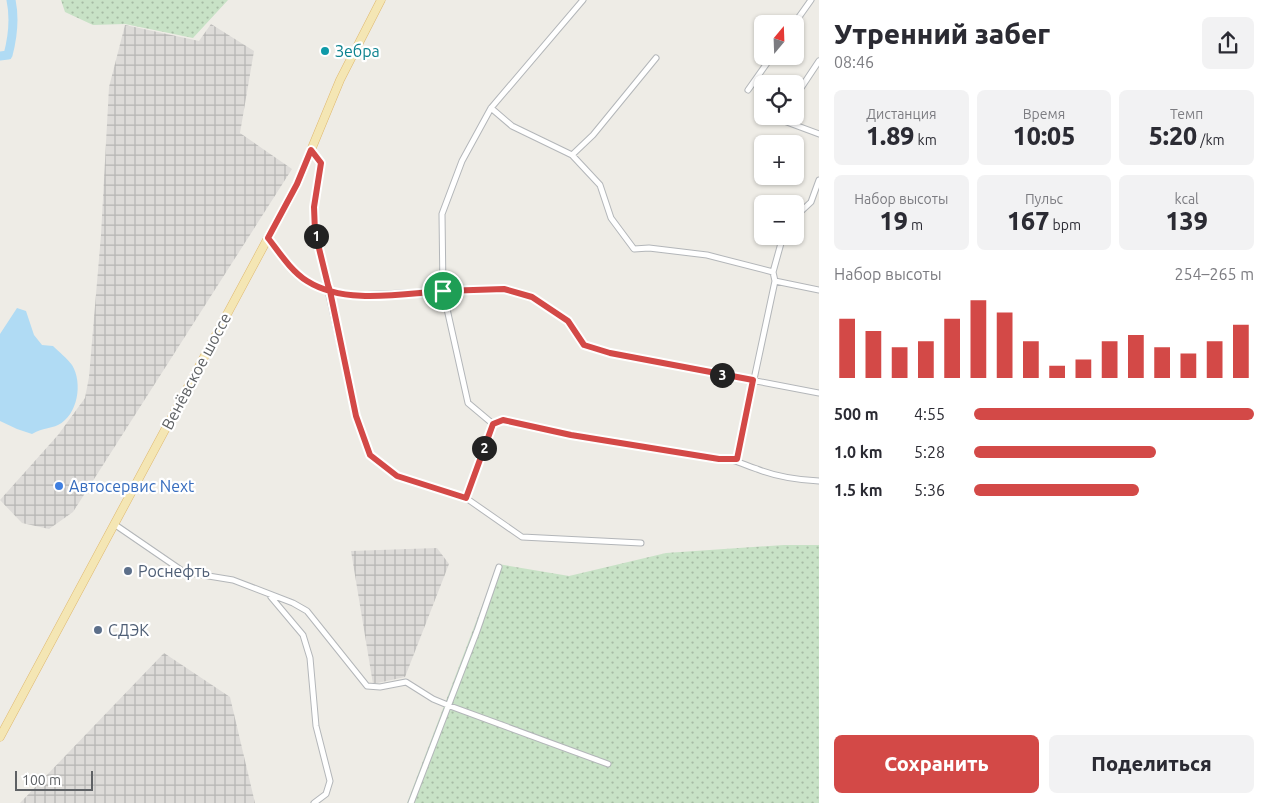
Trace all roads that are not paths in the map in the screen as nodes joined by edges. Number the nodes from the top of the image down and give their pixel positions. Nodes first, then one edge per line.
1 (381, 0) edge
2 (583, 0) edge
3 (811, 0) edge
4 (800, 15) edge
5 (656, 58) dead end
6 (819, 61) edge
7 (766, 65) edge
8 (804, 83) edge
9 (748, 90) dead end
10 (491, 108) junction
11 (795, 125) edge
12 (819, 134) edge
13 (311, 150) junction
14 (572, 155) junction
15 (819, 180) edge
16 (804, 208) edge
17 (268, 238) junction
18 (780, 245) edge
19 (773, 272) junction
20 (775, 281) junction
21 (819, 290) edge
22 (330, 291) junction
23 (443, 291) junction
24 (753, 380) junction
25 (819, 393) edge
26 (493, 424) junction
27 (737, 459) junction
28 (819, 481) edge
29 (466, 498) junction
30 (114, 524) junction
31 (641, 544) dead end
32 (498, 568) dead end
33 (269, 595) junction
34 (448, 706) junction
35 (0, 737) edge
36 (608, 764) dead end
37 (314, 803) edge
38 (411, 803) edge

1 - 13 main road, Венёвское шоссе
2 - 10 street
3 - 4 street
5 - 14 street
6 - 8 street
7 - 9 street
10 - 14 street
10 - 23 street
11 - 12 street
13 - 17 main road, Венёвское шоссе
13 - 22 street
14 - 19 street
15 - 16 street
17 - 22 street
17 - 30 main road, Венёвское шоссе
18 - 19 street
19 - 20 street
20 - 21 street
20 - 24 street
22 - 23 street
22 - 29 street
23 - 24 street
23 - 26 street
24 - 25 street
24 - 27 street
26 - 27 street
26 - 29 street
27 - 28 street
29 - 31 street
30 - 33 street
30 - 35 main road, Венёвское шоссе
32 - 34 street
33 - 34 street
33 - 37 street
34 - 36 street
34 - 38 street

